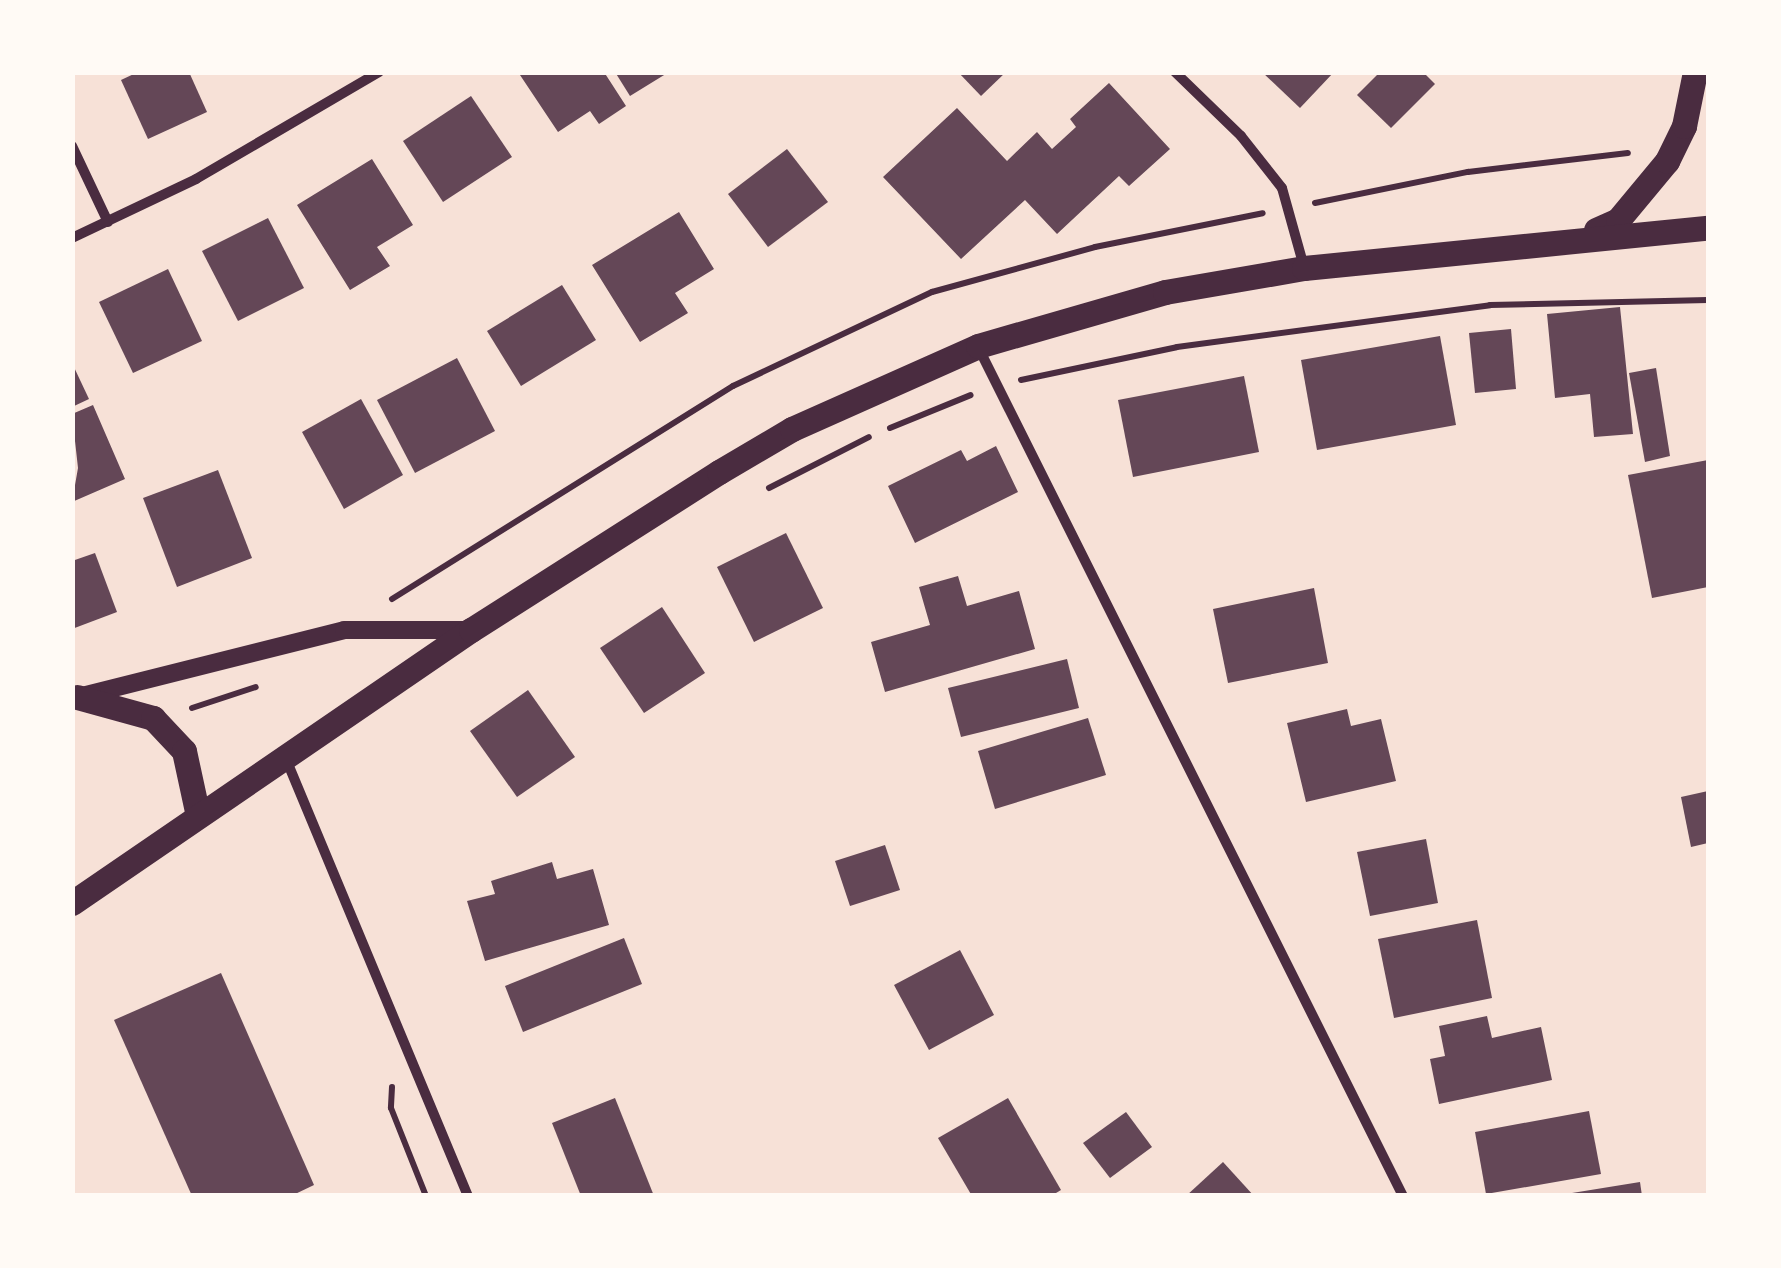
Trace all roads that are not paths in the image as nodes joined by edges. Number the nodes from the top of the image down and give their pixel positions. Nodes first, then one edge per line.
1 (380, 72) edge
2 (1174, 72) edge
3 (1696, 72) edge
4 (72, 146) edge
5 (108, 222) junction
6 (1708, 228) edge
7 (1586, 235) junction
8 (72, 238) edge
9 (1304, 268) junction
10 (978, 346) junction
11 (471, 630) junction
12 (75, 697) edge
13 (286, 758) junction
14 (198, 816) junction
15 (74, 898) edge
16 (468, 1196) edge
17 (1402, 1196) edge

1 - 5 street
2 - 9 street
3 - 7 main road
4 - 5 street
5 - 8 street
6 - 7 main road
7 - 9 main road
9 - 10 main road
10 - 11 main road
10 - 17 street
11 - 12 street
11 - 13 main road
12 - 14 main road
13 - 14 main road
13 - 16 street
14 - 15 main road

